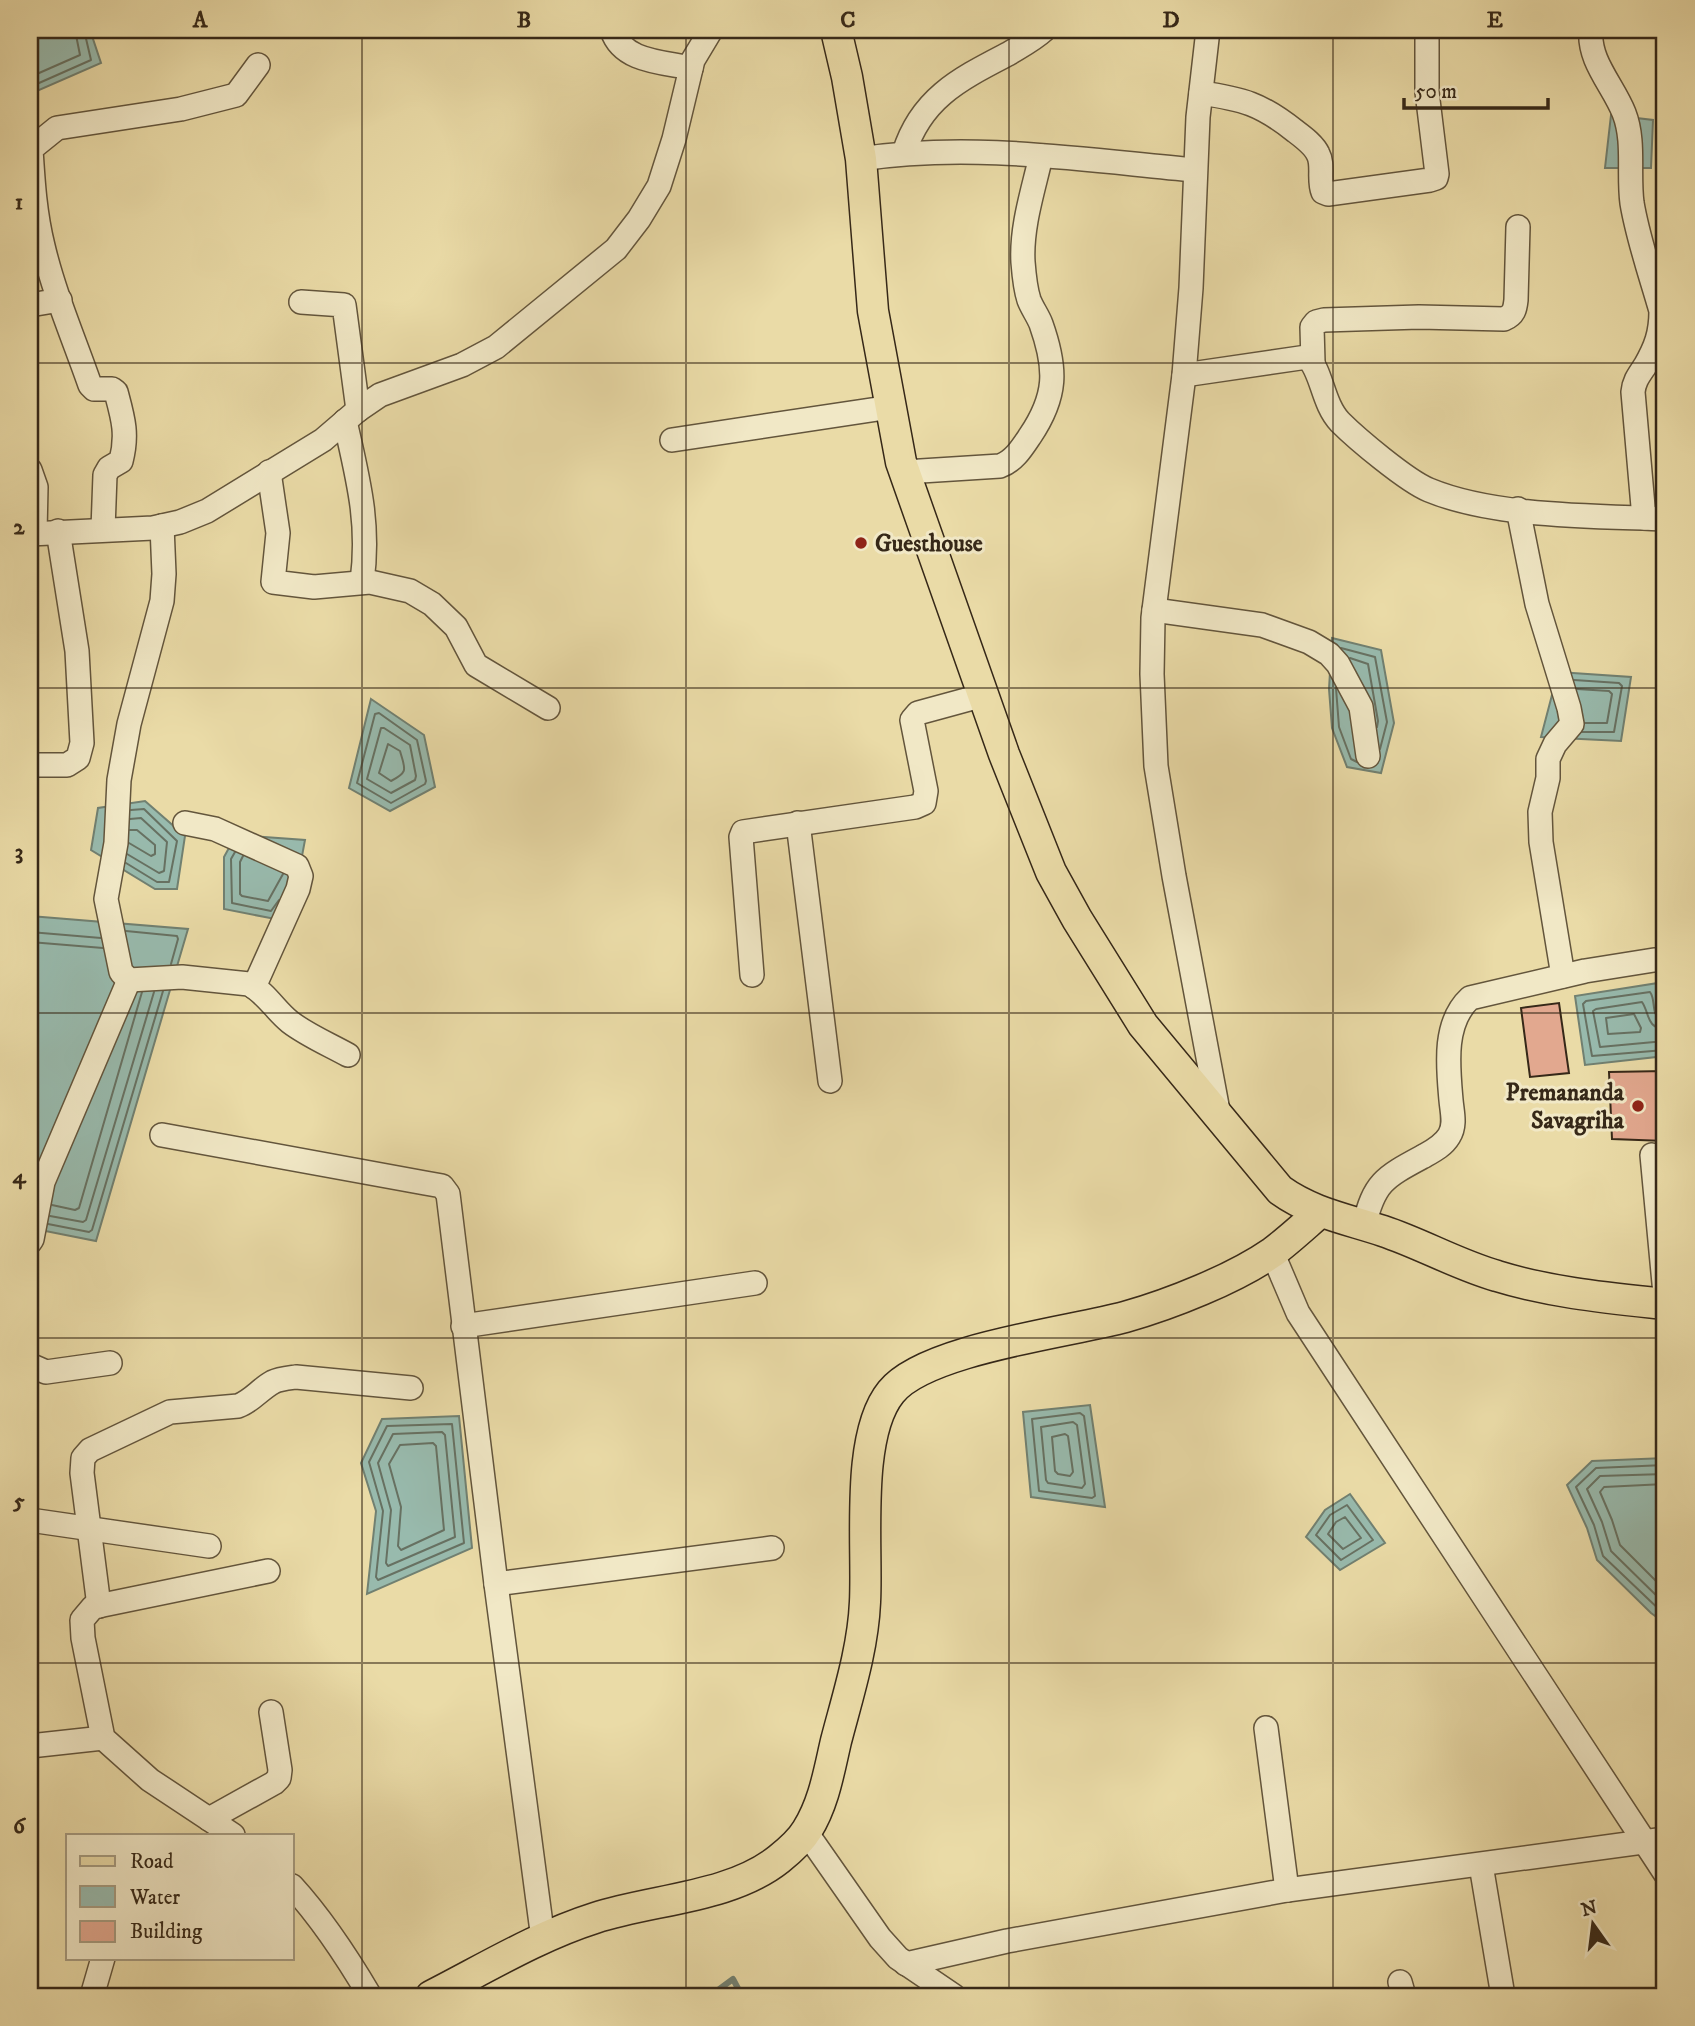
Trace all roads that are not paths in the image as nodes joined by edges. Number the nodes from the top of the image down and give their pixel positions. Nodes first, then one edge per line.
1 (612, 30) edge
2 (711, 30) edge
3 (836, 30) edge
4 (1044, 30) edge
5 (1208, 30) edge
6 (1427, 30) edge
7 (1591, 30) edge
8 (258, 65) dead end
9 (691, 68) junction
10 (1201, 93) junction
11 (904, 153) junction
12 (1041, 156) junction
13 (861, 159) junction
14 (1195, 170) junction
15 (1518, 227) dead end
16 (60, 300) junction
17 (302, 302) dead end
18 (30, 305) edge
19 (1313, 362) junction
20 (1184, 374) junction
21 (891, 407) junction
22 (352, 416) junction
23 (672, 440) dead end
24 (30, 470) edge
25 (269, 472) junction
26 (905, 472) junction
27 (1518, 509) junction
28 (1655, 519) edge
29 (162, 526) junction
30 (103, 529) junction
31 (41, 533) edge
32 (362, 582) junction
33 (1154, 610) junction
34 (984, 695) junction
35 (548, 708) dead end
36 (1368, 756) dead end
37 (30, 765) edge
38 (185, 823) dead end
39 (798, 823) junction
40 (1665, 960) edge
41 (752, 975) dead end
42 (1563, 976) junction
43 (129, 979) junction
44 (254, 987) junction
45 (348, 1055) dead end
46 (830, 1081) dead end
47 (1219, 1116) junction
48 (162, 1135) dead end
49 (1652, 1155) dead end
50 (1319, 1213) junction
51 (1364, 1226) junction
52 (30, 1242) edge
53 (1272, 1252) junction
54 (755, 1283) dead end
55 (1665, 1294) edge
56 (1665, 1304) edge
57 (463, 1326) junction
58 (110, 1363) dead end
59 (30, 1365) edge
60 (411, 1388) dead end
61 (30, 1520) edge
62 (91, 1528) junction
63 (208, 1546) dead end
64 (772, 1548) dead end
65 (268, 1571) dead end
66 (496, 1584) junction
67 (99, 1606) junction
68 (271, 1712) dead end
69 (1266, 1728) dead end
70 (103, 1738) junction
71 (30, 1746) edge
72 (209, 1819) junction
73 (806, 1832) junction
74 (232, 1834) edge
75 (1655, 1840) edge
76 (1481, 1865) junction
77 (1665, 1873) edge
78 (294, 1888) edge
79 (1287, 1890) junction
80 (543, 1939) junction
81 (102, 1960) edge
82 (906, 1964) junction
83 (92, 1996) edge
84 (370, 1996) edge
85 (431, 1996) edge
86 (954, 1996) edge
87 (1503, 1996) edge

1 - 9 street
2 - 9 street
3 - 13 main road
4 - 11 street
5 - 10 street
6 - 10 street
7 - 28 street
8 - 16 street
9 - 22 street
10 - 14 street
11 - 12 street
11 - 13 street
12 - 14 street
12 - 26 street
13 - 21 main road
14 - 20 street
15 - 19 street
16 - 18 street
16 - 30 street
17 - 22 street
19 - 20 street
19 - 27 street
20 - 33 street
21 - 23 street
21 - 26 main road
22 - 25 street
22 - 32 street
24 - 31 street
25 - 29 street
25 - 32 street
26 - 34 main road
27 - 28 street
27 - 42 street
29 - 30 street
29 - 43 street
30 - 31 street
31 - 37 street
32 - 35 street
33 - 36 street
33 - 47 street
34 - 39 street
34 - 47 main road
38 - 44 street
39 - 41 street
39 - 46 street
40 - 42 street
42 - 51 street
43 - 44 street
43 - 52 street
44 - 45 street
47 - 50 main road
48 - 57 street
49 - 55 street
50 - 51 main road
50 - 53 main road
51 - 56 main road
53 - 73 main road
53 - 75 street
54 - 57 street
57 - 66 street
58 - 59 street
60 - 62 street
61 - 62 street
62 - 63 street
62 - 67 street
64 - 66 street
65 - 67 street
66 - 80 street
67 - 70 street
68 - 72 street
69 - 79 street
70 - 71 street
70 - 72 street
72 - 74 street
73 - 80 main road
73 - 82 street
75 - 76 street
75 - 77 street
76 - 79 street
76 - 87 street
78 - 84 street
79 - 82 street
80 - 85 main road
81 - 83 street
82 - 86 street

